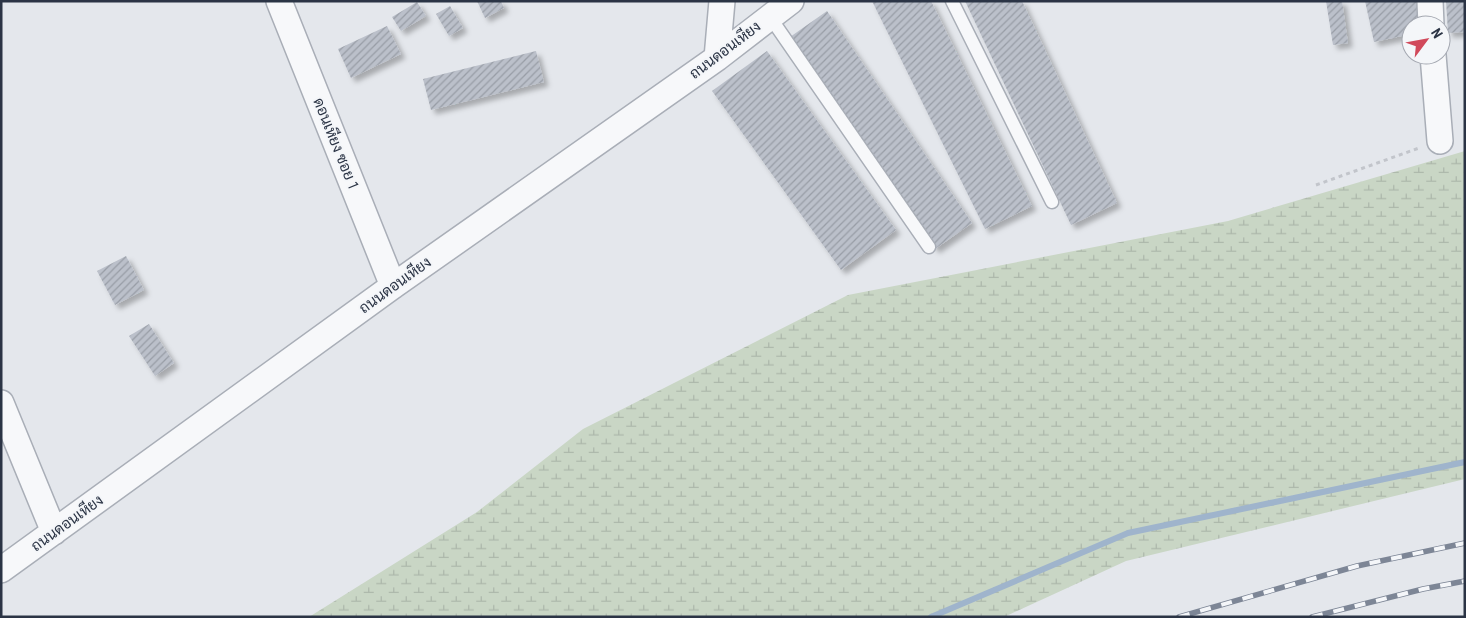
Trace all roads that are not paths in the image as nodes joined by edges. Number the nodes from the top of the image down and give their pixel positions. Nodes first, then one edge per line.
1 (279, 1) edge
2 (722, 1) edge
3 (791, 1) edge
4 (952, 1) edge
5 (1430, 1) edge
6 (1431, 15) edge
7 (770, 17) junction
8 (718, 58) junction
9 (1434, 65) edge
10 (1440, 141) road end
11 (1052, 202) dead end
12 (929, 247) dead end
13 (394, 286) junction
14 (1, 403) edge
15 (54, 532) junction
16 (1, 570) edge

1 - 13 street, ดอนเหียง ซอย 1
2 - 8 street
3 - 7 street, ถนนดอนเหียง
4 - 11 lane
5 - 6 street
7 - 8 street, ถนนดอนเหียง
7 - 12 lane
8 - 13 street, ถนนดอนเหียง
9 - 10 street
13 - 15 street, ถนนดอนเหียง
14 - 15 street
15 - 16 street, ถนนดอนเหียง

